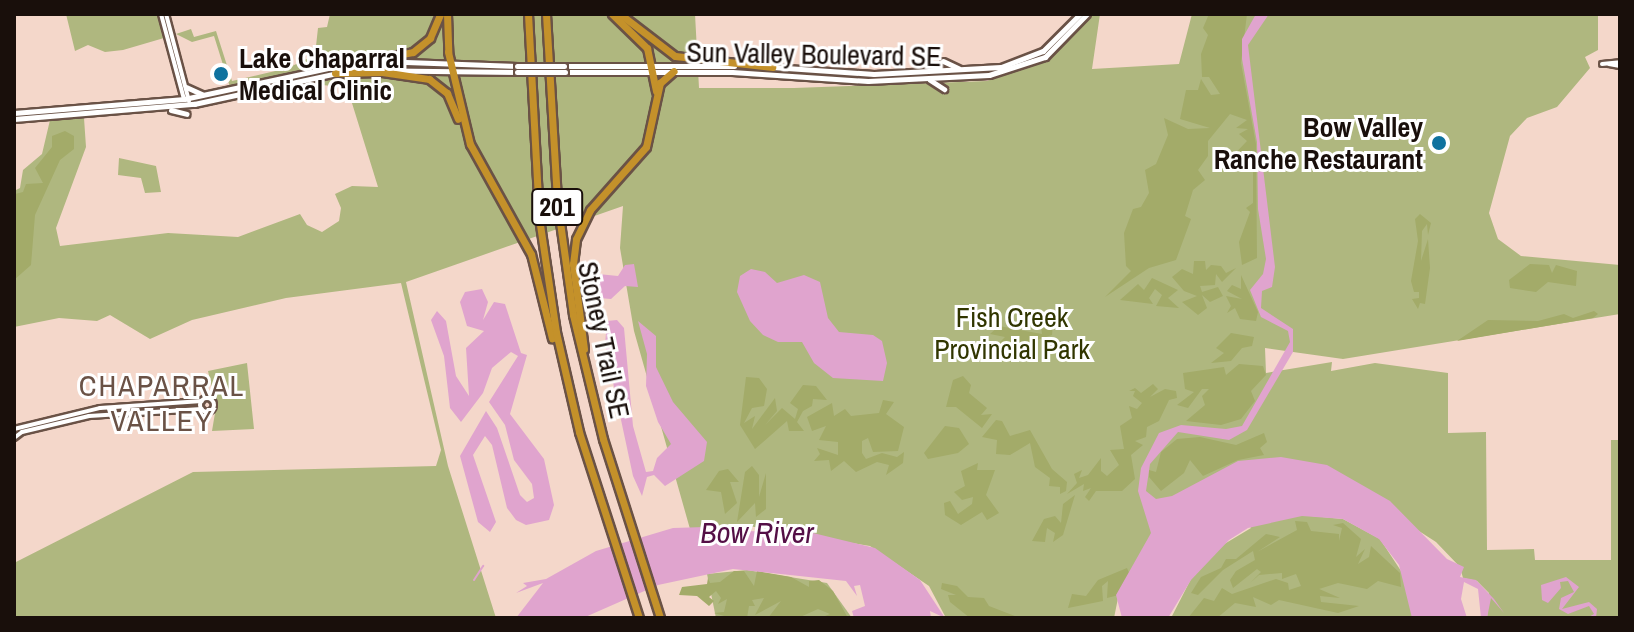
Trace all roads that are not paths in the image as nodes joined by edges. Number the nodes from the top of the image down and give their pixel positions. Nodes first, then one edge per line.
1 (164, 14) edge
2 (440, 14) edge
3 (447, 14) edge
4 (528, 14) edge
5 (546, 14) edge
6 (612, 14) edge
7 (620, 14) edge
8 (1080, 14) edge
9 (1087, 14) edge
10 (943, 61) dead end
11 (1602, 64) dead end
12 (1620, 64) edge
13 (772, 67) junction
14 (451, 68) junction
15 (652, 68) junction
16 (334, 70) junction
17 (967, 70) junction
18 (674, 71) junction
19 (921, 78) junction
20 (186, 87) junction
21 (944, 89) dead end
22 (211, 95) junction
23 (187, 102) junction
24 (657, 105) junction
25 (158, 109) junction
26 (14, 113) edge
27 (187, 114) dead end
28 (14, 119) edge
29 (487, 182) junction
30 (591, 397) junction
31 (202, 401) junction
32 (570, 403) junction
33 (202, 409) junction
34 (14, 434) edge
35 (659, 614) edge
36 (638, 616) edge

1 - 20 street
1 - 23 street
2 - 16 highway
3 - 14 highway
4 - 32 highway, Stoney Trail SE / 201
5 - 30 highway, Stoney Trail SE / 201
6 - 15 highway
7 - 13 highway
8 - 17 main road, Sun Valley Boulevard SE
9 - 19 main road, Sun Valley Boulevard SE
10 - 17 main road
11 - 12 street
13 - 15 main road, Sun Valley Boulevard SE
13 - 17 main road, Sun Valley Boulevard SE
14 - 15 main road, Sun Valley Boulevard SE, bridge
14 - 16 main road, Sun Valley Boulevard SE
14 - 29 highway
15 - 18 main road, Sun Valley Boulevard SE
15 - 24 highway
16 - 22 main road
16 - 23 main road
16 - 29 highway
18 - 19 main road, Sun Valley Boulevard SE
18 - 24 highway
19 - 21 main road
20 - 22 main road
20 - 23 street
22 - 23 main road
23 - 25 main road
23 - 26 main road
24 - 30 highway
25 - 27 main road
25 - 28 main road
29 - 32 highway
30 - 35 highway, Stoney Trail SE / 201
31 - 33 street
31 - 33 street
31 - 34 street
32 - 36 highway, Stoney Trail SE / 201
33 - 34 street

